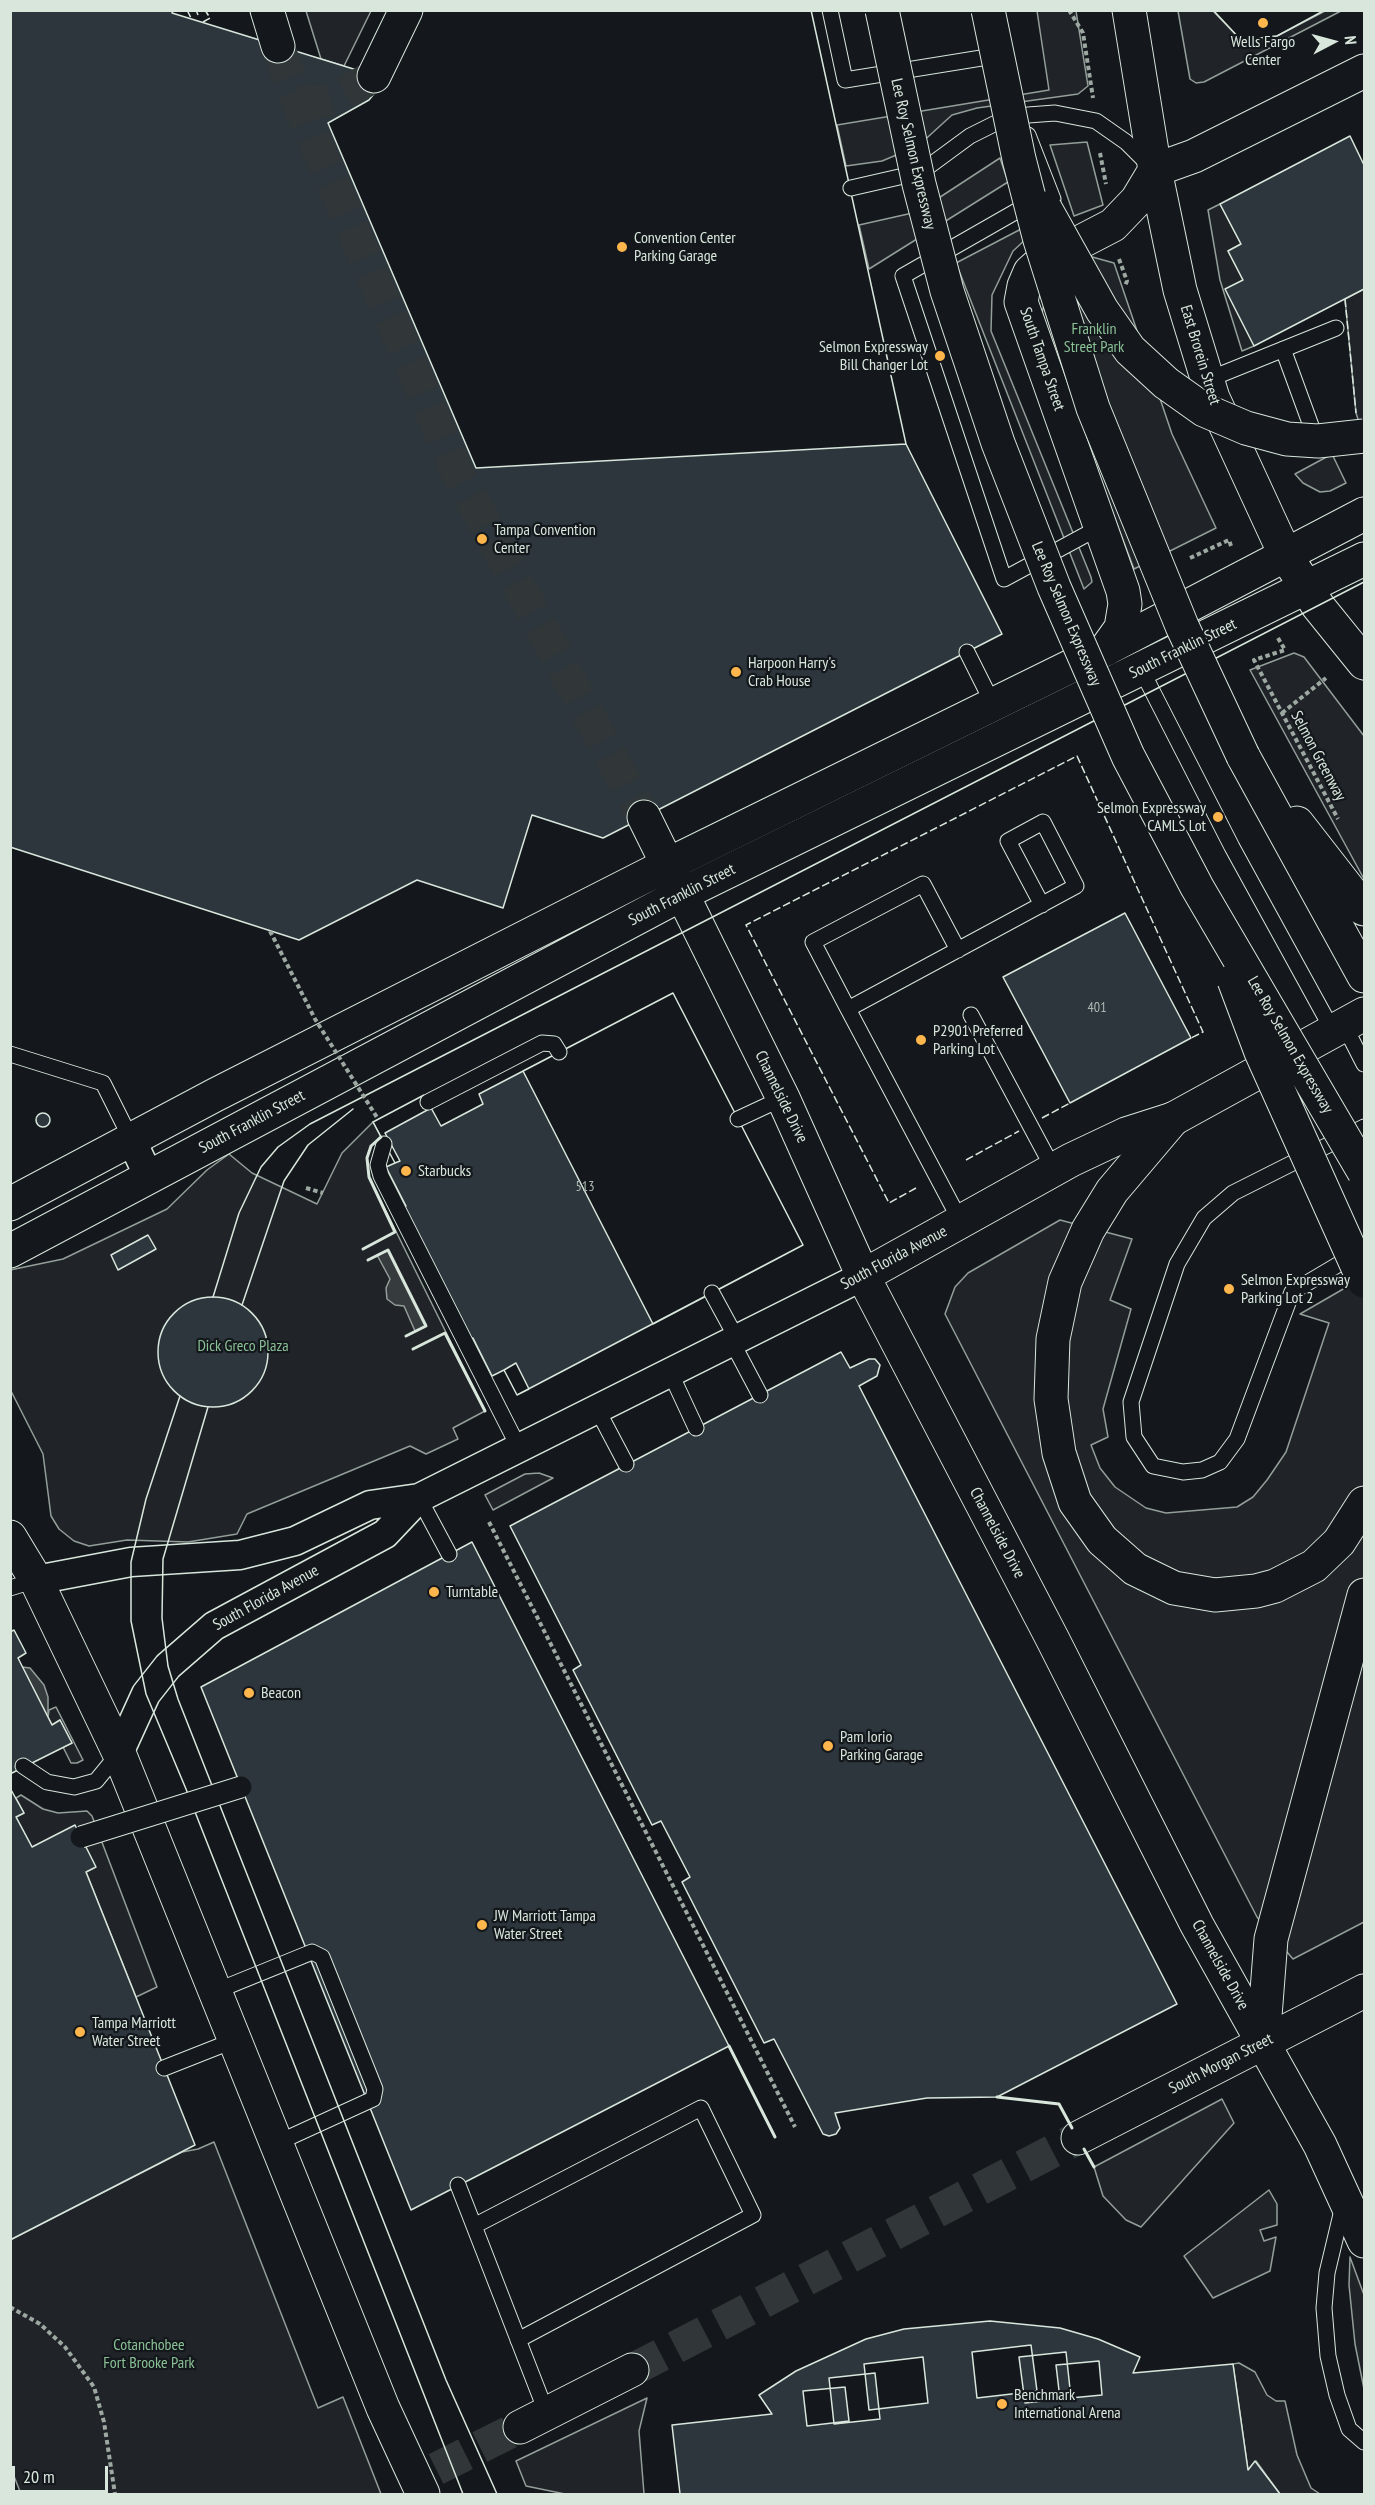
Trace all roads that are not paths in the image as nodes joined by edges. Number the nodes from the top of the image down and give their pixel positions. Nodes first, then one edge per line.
1 (267, 10) edge
2 (406, 10) edge
3 (830, 10) edge
4 (882, 10) edge
5 (988, 10) edge
6 (999, 10) edge
7 (1129, 10) edge
8 (278, 46) tunnel mouth
9 (1365, 71) edge
10 (374, 76) tunnel mouth
11 (1020, 116) junction
12 (1019, 159) junction
13 (1155, 170) junction
14 (851, 188) dead end
15 (1050, 192) junction
16 (1071, 246) junction
17 (1336, 328) dead end
18 (1283, 349) junction
19 (1207, 380) junction
20 (1365, 436) edge
21 (1320, 449) dead end
22 (1365, 514) edge
23 (1100, 527) junction
24 (1285, 554) junction
25 (1365, 560) edge
26 (1306, 589) junction
27 (1106, 649) junction
28 (967, 652) dead end
29 (1365, 663) edge
30 (1141, 669) junction
31 (993, 705) junction
32 (1007, 735) junction
33 (1243, 756) junction
34 (644, 817) tunnel mouth
35 (667, 865) junction
36 (1197, 887) junction
37 (682, 894) junction
38 (1042, 905) junction
39 (1365, 909) edge
40 (958, 950) junction
41 (1365, 976) edge
42 (848, 1009) junction
43 (971, 1015) dead end
44 (1347, 1024) edge
45 (559, 1052) dead end
46 (10, 1054) edge
47 (1365, 1064) edge
48 (783, 1098) junction
49 (428, 1102) dead end
50 (738, 1119) dead end
51 (1173, 1119) junction
52 (1365, 1127) edge
53 (131, 1139) junction
54 (384, 1144) dead end
55 (1054, 1170) junction
56 (1365, 1172) edge
57 (149, 1177) junction
58 (10, 1204) edge
59 (961, 1222) junction
60 (1365, 1250) edge
61 (10, 1251) edge
62 (863, 1276) junction
63 (1365, 1281) edge
64 (712, 1293) dead end
65 (735, 1340) junction
66 (670, 1372) junction
67 (760, 1395) dead end
68 (597, 1409) junction
69 (696, 1428) dead end
70 (519, 1449) junction
71 (626, 1464) dead end
72 (419, 1498) junction
73 (1365, 1503) edge
74 (10, 1537) edge
75 (448, 1554) dead end
76 (23, 1584) edge
77 (1365, 1595) edge
78 (119, 1753) junction
79 (23, 1766) dead end
80 (241, 1787) dead end
81 (81, 1837) dead end
82 (216, 1991) junction
83 (1365, 1991) edge
84 (235, 2040) junction
85 (1263, 2042) junction
86 (164, 2068) dead end
87 (1078, 2138) tunnel mouth
88 (277, 2143) junction
89 (458, 2186) dead end
90 (1345, 2197) junction
91 (474, 2226) junction
92 (1365, 2241) edge
93 (518, 2340) junction
94 (632, 2370) tunnel mouth
95 (534, 2420) joint
96 (1365, 2442) edge
97 (425, 2480) edge

1 - 8 main road
2 - 10 main road
3 - 6 lane
4 - 36 main road, Lee Roy Selmon Expressway, bridge
5 - 12 main road, bridge
7 - 13 main road, East Brorein Street
9 - 13 main road
11 - 13 lane
11 - 14 lane
11 - 15 lane
12 - 20 main road, bridge
12 - 33 main road, bridge
13 - 16 main road, South Tampa Street
13 - 19 main road, East Brorein Street
15 - 16 lane
15 - 23 lane
16 - 23 main road, South Tampa Street
17 - 18 lane
18 - 19 lane
18 - 21 lane
19 - 24 main road, East Brorein Street
22 - 24 main road, South Franklin Street
23 - 27 main road, South Tampa Street
24 - 26 main road, East Brorein Street
24 - 27 main road, South Franklin Street
25 - 26 main road, South Franklin Street
26 - 29 main road, East Brorein Street
26 - 30 main road, South Franklin Street
27 - 31 main road, South Franklin Street
28 - 31 lane
30 - 32 main road, South Franklin Street
30 - 44 lane
31 - 32 lane
31 - 35 main road, South Franklin Street
32 - 37 main road, South Franklin Street
33 - 39 main road
33 - 41 main road
34 - 35 main road, Channelside Drive
35 - 37 main road, Channelside Drive
35 - 53 main road, South Franklin Street
36 - 56 main road, Lee Roy Selmon Expressway, bridge
36 - 63 main road, bridge
37 - 48 main road, Channelside Drive
37 - 57 main road, South Franklin Street
38 - 38 lane
38 - 40 lane
40 - 42 lane
40 - 42 lane
42 - 59 lane
43 - 55 lane
44 - 47 lane
44 - 51 main road, South Florida Avenue
45 - 49 lane
46 - 53 lane
48 - 50 lane
48 - 62 main road, Channelside Drive
51 - 55 main road, South Florida Avenue
51 - 73 main road
52 - 60 lane
53 - 57 street
53 - 58 main road, South Franklin Street
54 - 70 lane
55 - 59 main road, South Florida Avenue
57 - 61 main road, South Franklin Street
59 - 62 main road, South Florida Avenue
62 - 65 street, South Florida Avenue
62 - 85 main road, Channelside Drive
64 - 65 lane
65 - 66 street, South Florida Avenue
65 - 67 lane
66 - 68 street, South Florida Avenue
66 - 69 lane
68 - 70 street, South Florida Avenue
68 - 71 lane
70 - 72 street, South Florida Avenue
72 - 75 lane
72 - 76 street, South Florida Avenue
72 - 78 street, South Florida Avenue
74 - 76 main road
76 - 78 main road
77 - 85 main road
78 - 79 lane
78 - 82 main road
80 - 81 street, bridge
82 - 84 main road
82 - 88 lane
83 - 85 main road, South Morgan Street
84 - 86 lane
84 - 88 main road
85 - 87 main road, South Morgan Street
85 - 90 main road, Channelside Drive
88 - 97 main road
89 - 91 lane
90 - 92 main road, Channelside Drive
90 - 96 lane
91 - 93 lane
91 - 93 lane
93 - 95 lane
94 - 95 main road

